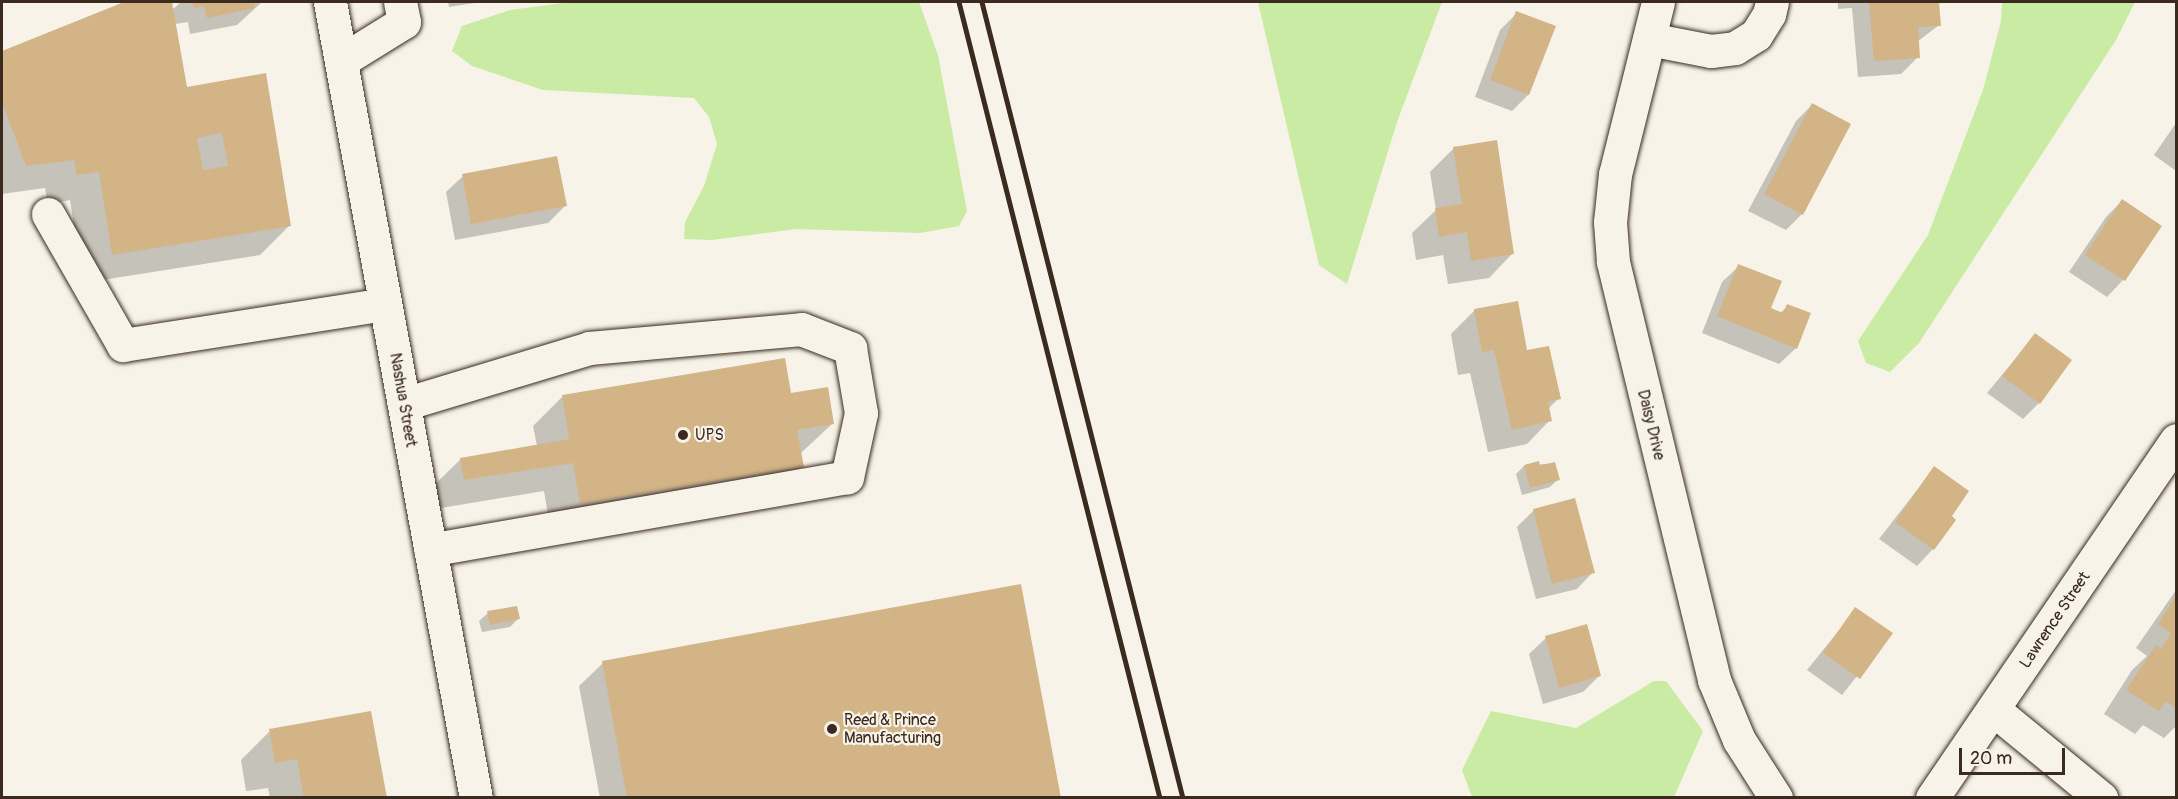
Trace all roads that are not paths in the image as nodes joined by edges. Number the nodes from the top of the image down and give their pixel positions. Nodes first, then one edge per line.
1 (330, 2) edge
2 (400, 2) edge
3 (1658, 2) edge
4 (1772, 2) edge
5 (1649, 39) junction
6 (341, 61) junction
7 (48, 214) dead end
8 (385, 304) junction
9 (404, 404) junction
10 (2176, 440) edge
11 (430, 550) junction
12 (1994, 710) junction
13 (476, 798) edge
14 (1776, 798) edge
15 (1932, 798) edge
16 (2101, 798) edge

1 - 6 street, Nashua Street
2 - 6 street
3 - 5 street, Daisy Drive
4 - 5 street
5 - 14 street, Daisy Drive
6 - 8 street, Nashua Street
7 - 8 street
8 - 9 street, Nashua Street
9 - 11 street, Nashua Street
9 - 11 street
10 - 12 street, Lawrence Street
11 - 13 street, Nashua Street
12 - 15 street, Lawrence Street
12 - 16 street

